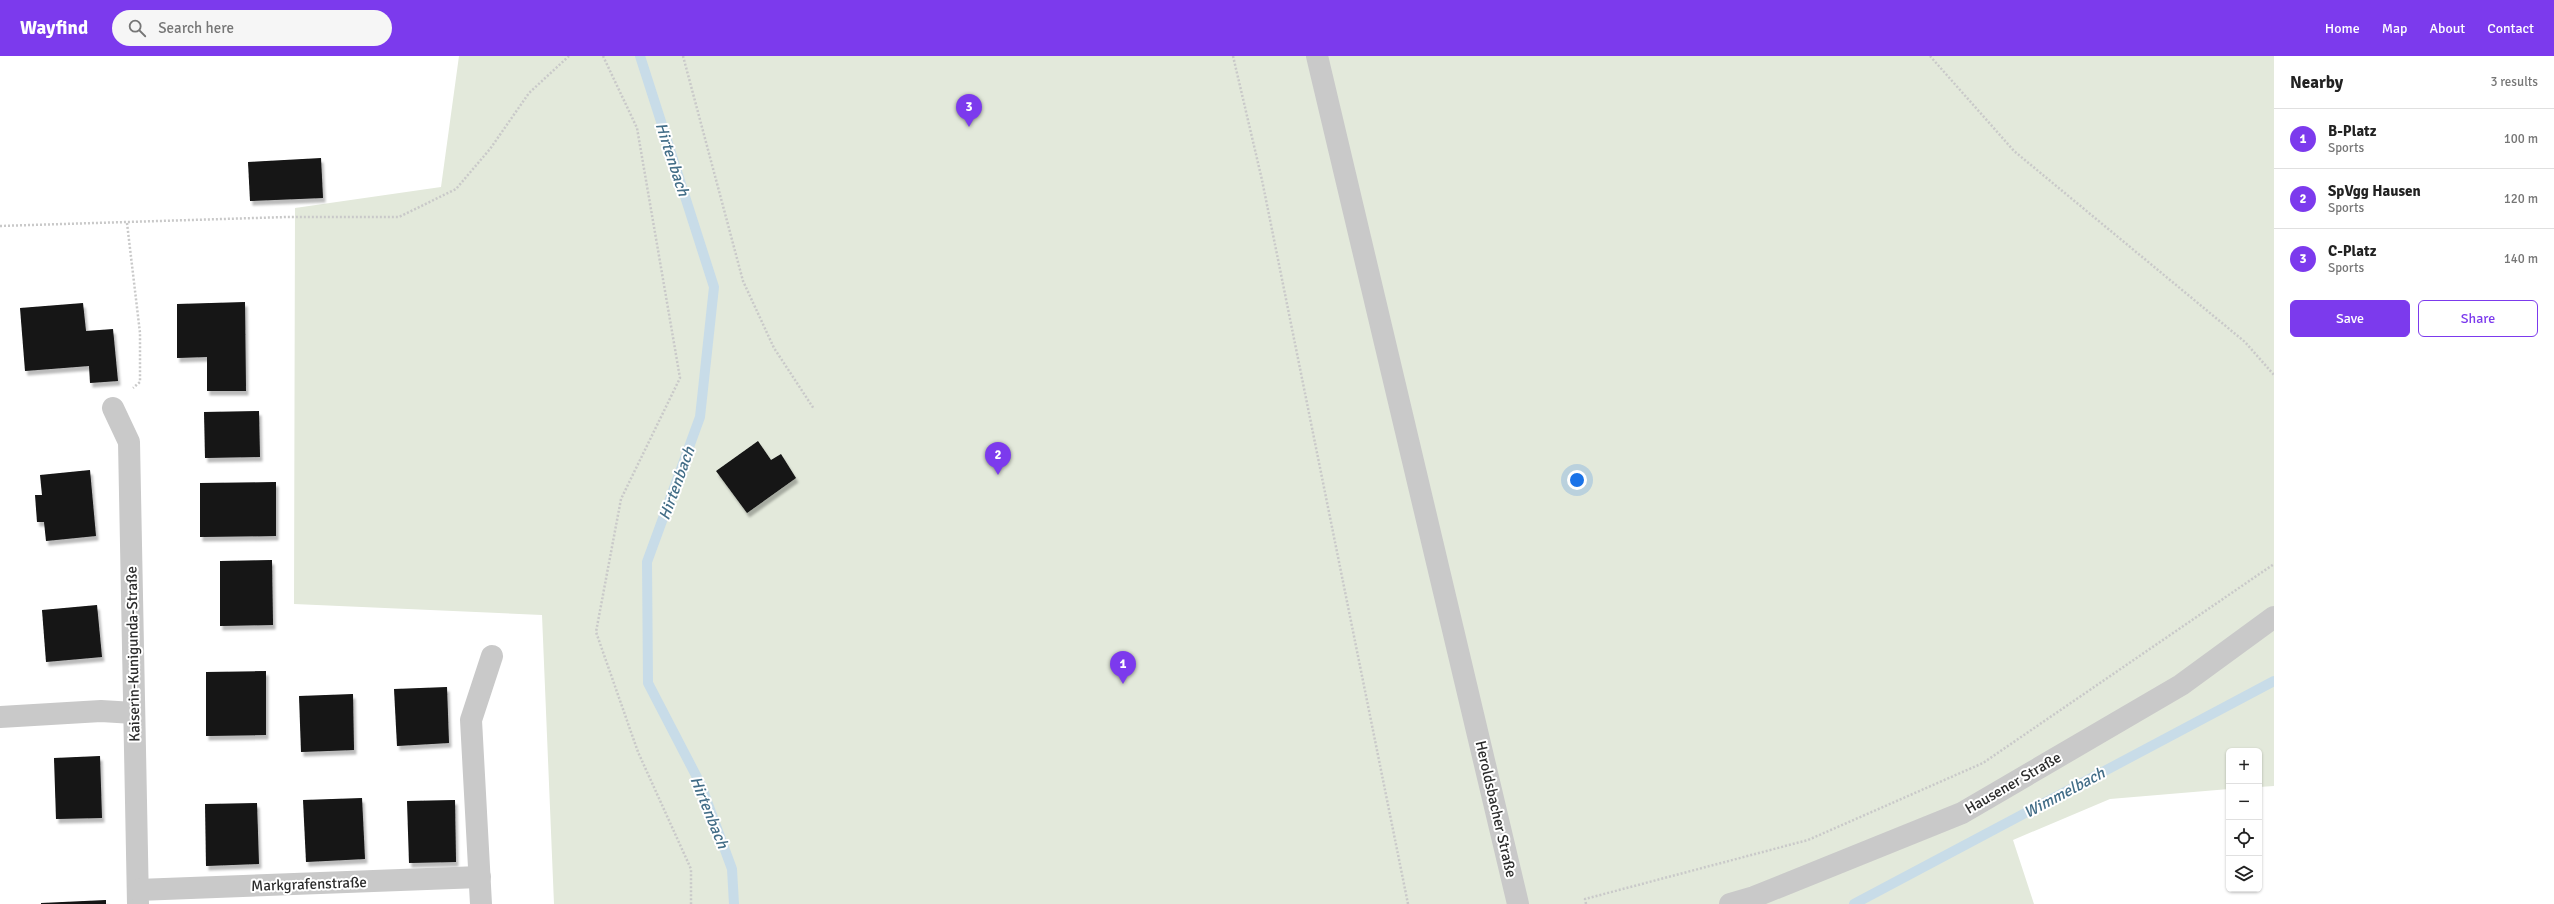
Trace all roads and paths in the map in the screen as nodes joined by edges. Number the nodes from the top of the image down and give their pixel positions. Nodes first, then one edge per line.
1 (569, 56) edge
2 (603, 56) edge
3 (683, 56) edge
4 (1234, 56) edge
5 (1317, 56) edge
6 (1930, 56) edge
7 (127, 223) junction
8 (0, 226) edge
9 (2274, 375) edge
10 (113, 408) joint
11 (814, 409) dead end
12 (2274, 564) edge
13 (2274, 618) edge
14 (492, 656) dead end
15 (134, 713) junction
16 (0, 717) edge
17 (480, 877) junction
18 (138, 897) edge
19 (481, 904) edge
20 (691, 904) edge
21 (1408, 904) edge
22 (1518, 904) edge
23 (1586, 904) edge
24 (1730, 904) edge

1 - 7 path
2 - 20 path
3 - 11 path
4 - 21 path
5 - 22 street, Heroldsbacher Straße
6 - 9 path
7 - 8 path
7 - 10 path
10 - 15 street, Kaiserin-Kunigunda-Straße
12 - 23 path
13 - 24 street, Hausener Straße
14 - 17 street
15 - 16 street
15 - 18 street, Kaiserin-Kunigunda-Straße
17 - 18 street, Markgrafenstraße
17 - 19 street

